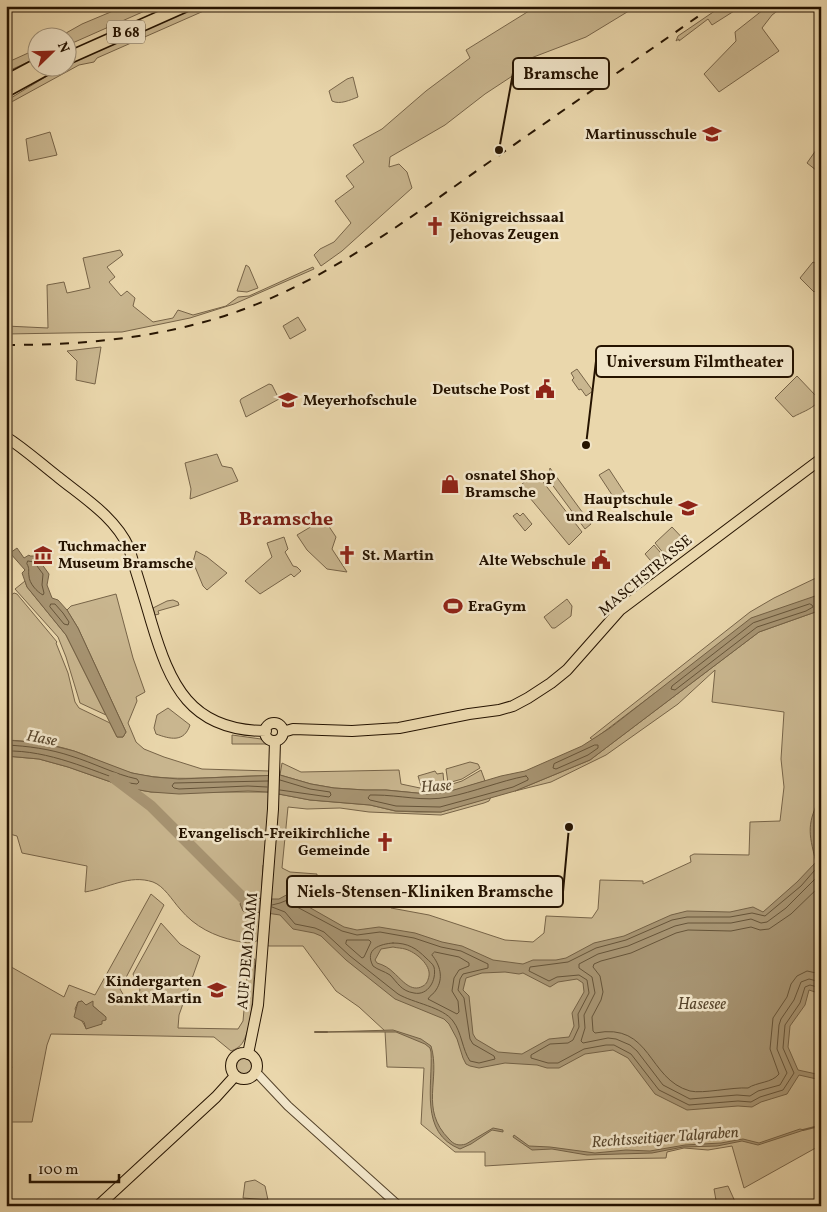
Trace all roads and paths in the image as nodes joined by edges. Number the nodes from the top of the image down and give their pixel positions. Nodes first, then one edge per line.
1 (167, 6) edge
2 (185, 6) edge
3 (78, 46) edge
4 (78, 54) edge
5 (28, 69) edge
6 (30, 78) edge
7 (6, 80) edge
8 (6, 91) edge
9 (10, 439) edge
10 (821, 458) edge
11 (266, 731) junction
12 (283, 732) junction
13 (275, 741) junction
14 (248, 1054) junction
15 (256, 1072) junction
16 (235, 1076) junction
17 (98, 1206) edge
18 (398, 1206) edge

1 - 3 highway, B 68
2 - 4 highway, B 68
5 - 7 highway
6 - 8 highway
9 - 11 main road
10 - 12 main road, MASCHSTRASSE
11 - 12 main road
11 - 13 main road
12 - 13 main road
13 - 14 main road, AUF DEM DAMM
14 - 15 main road
14 - 16 main road
15 - 16 main road
15 - 18 street
16 - 17 main road

